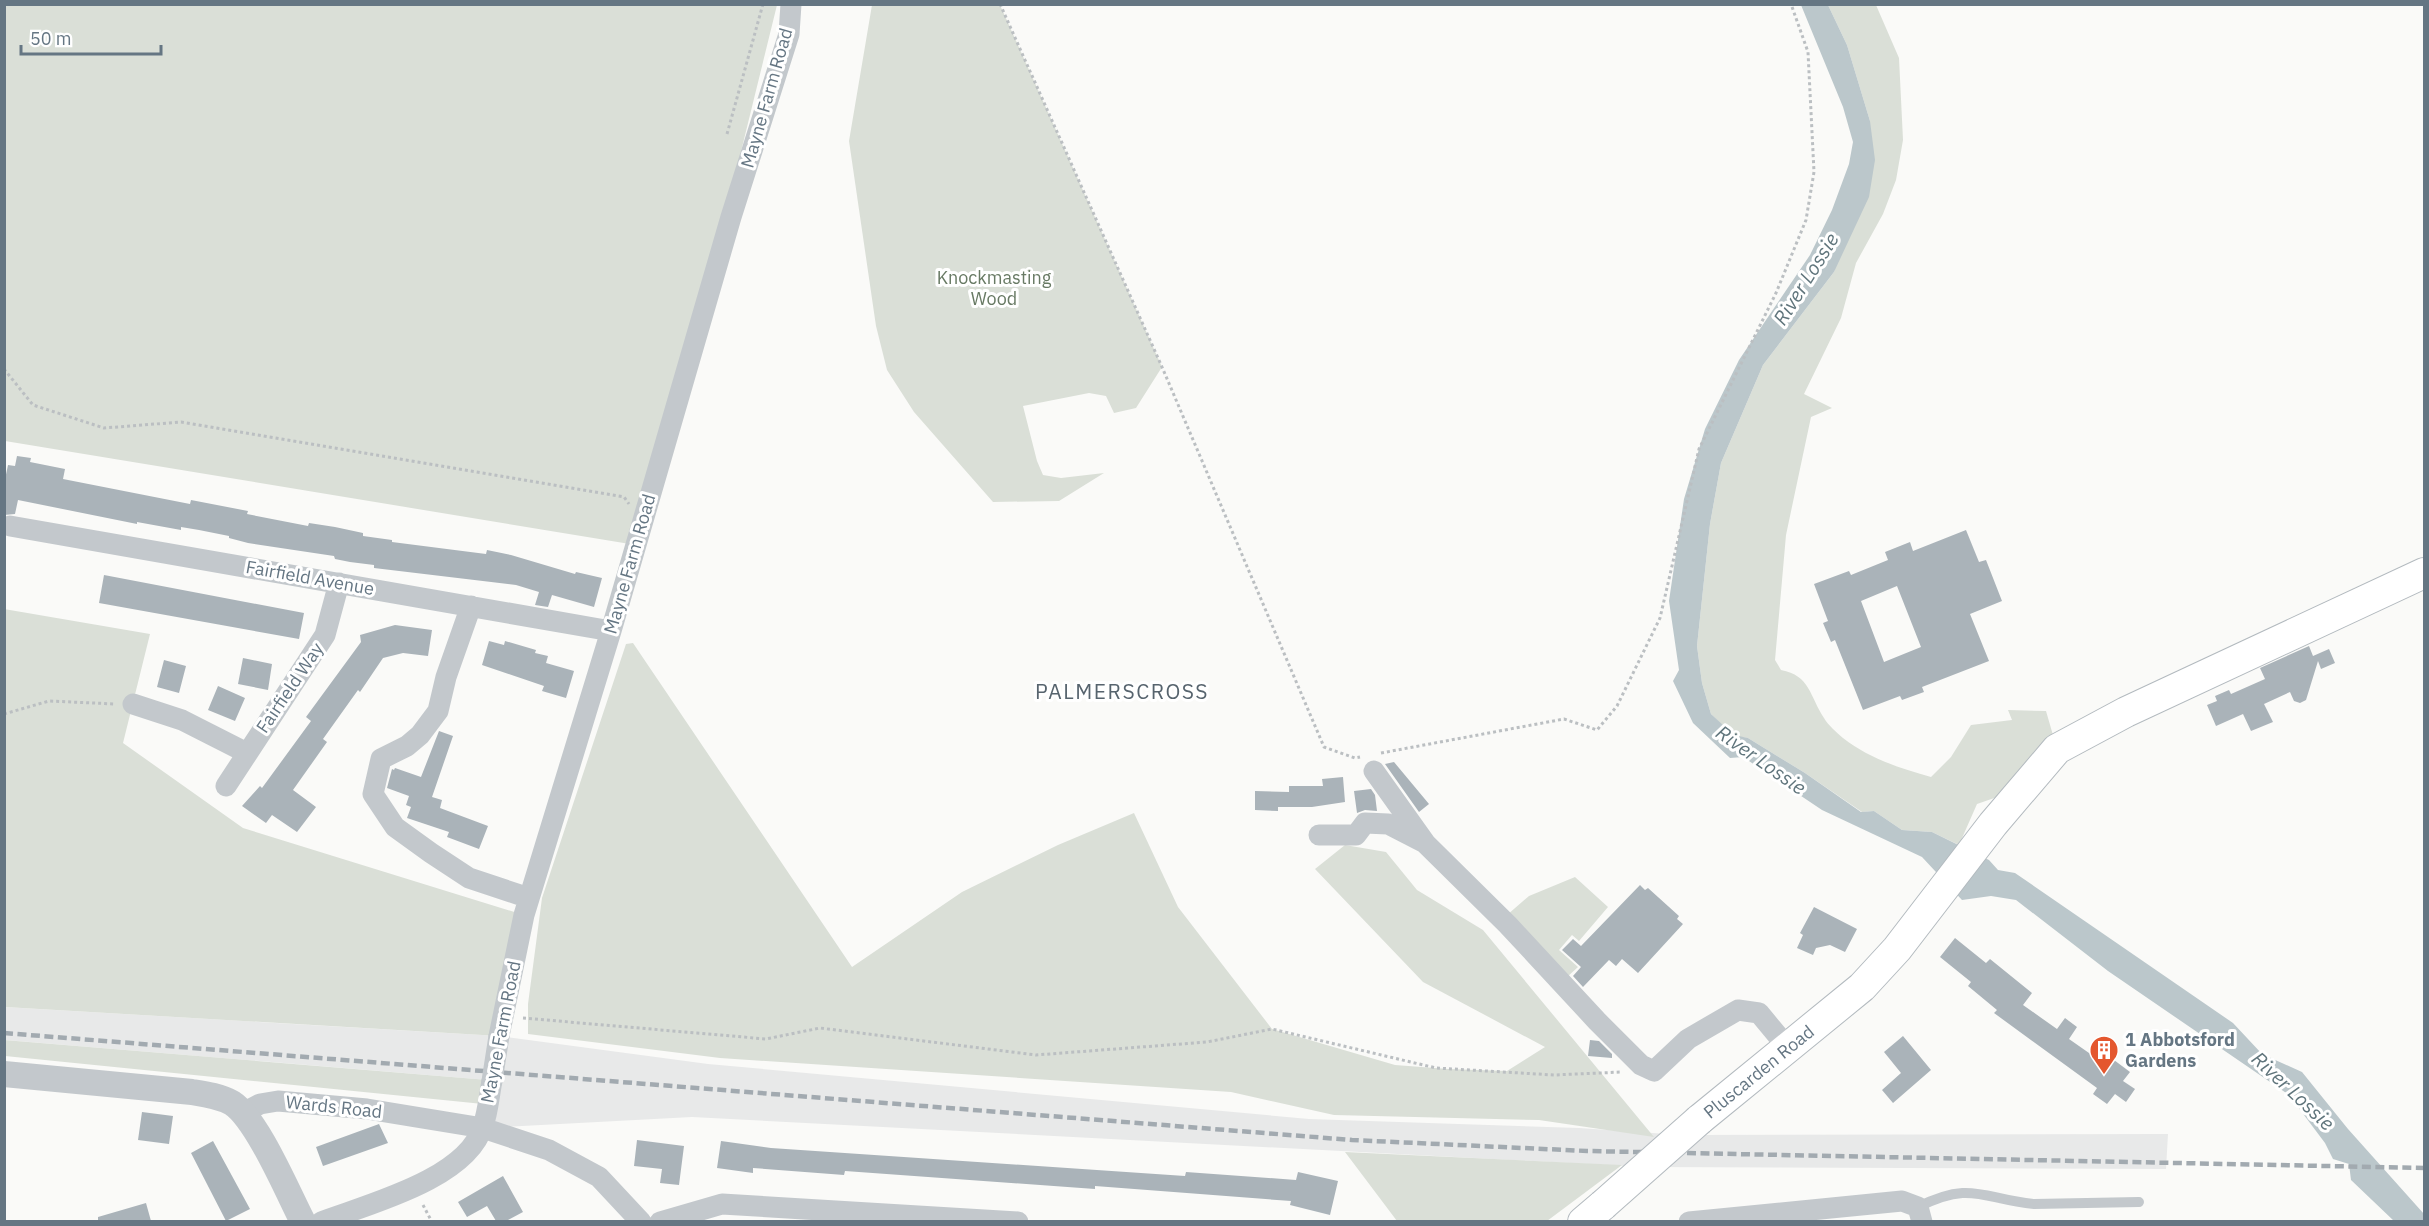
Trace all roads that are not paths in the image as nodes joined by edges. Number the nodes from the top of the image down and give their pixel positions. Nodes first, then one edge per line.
1 (791, 4) edge
2 (10, 526) dead end
3 (2424, 573) edge
4 (339, 583) junction
5 (471, 606) junction
6 (611, 631) junction
7 (133, 704) road end
8 (246, 753) junction
9 (1373, 760) road end
10 (226, 786) dead end
11 (1319, 835) dead end
12 (1426, 844) junction
13 (529, 898) junction
14 (1788, 1048) junction
15 (7, 1077) edge
16 (243, 1113) junction
17 (483, 1128) junction
18 (2139, 1202) dead end
19 (1593, 1213) edge
20 (807, 1214) edge
21 (1920, 1214) edge
22 (303, 1221) edge
23 (321, 1221) edge
24 (641, 1221) edge
25 (660, 1221) edge
26 (1018, 1221) edge
27 (1689, 1221) edge

1 - 6 street, Mayne Farm Road
2 - 4 street, Fairfield Avenue
3 - 14 main road, Pluscarden Road
4 - 5 street, Fairfield Avenue
4 - 8 street, Fairfield Way
5 - 6 street, Fairfield Avenue
5 - 13 street
6 - 13 street, Mayne Farm Road
7 - 8 street
8 - 10 street, Fairfield Way
9 - 12 street
11 - 12 street
12 - 14 street
13 - 17 street, Mayne Farm Road, bridge
14 - 19 main road, Pluscarden Road, bridge
15 - 16 street
16 - 17 street, Wards Road
16 - 22 street
17 - 23 street
17 - 24 street, Wards Road
18 - 21 lane
20 - 25 street
20 - 26 street
21 - 27 street

